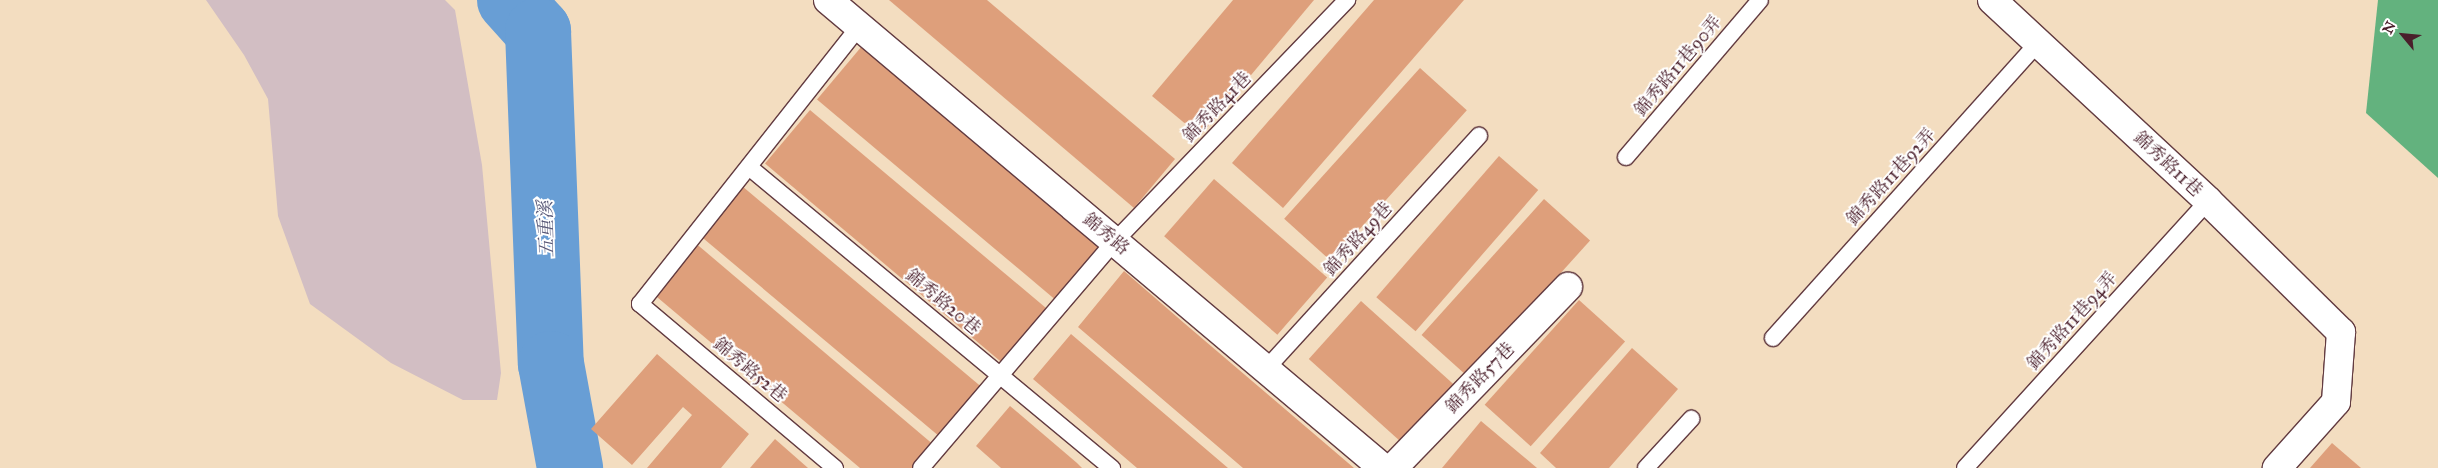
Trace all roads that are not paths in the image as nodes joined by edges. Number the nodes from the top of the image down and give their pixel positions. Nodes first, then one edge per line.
1 (828, 0) edge
2 (1347, 0) edge
3 (1760, 0) edge
4 (1992, 0) edge
5 (859, 27) junction
6 (2038, 44) junction
7 (1479, 136) dead end
8 (1626, 158) dead end
9 (749, 167) junction
10 (2208, 201) junction
11 (1115, 241) junction
12 (1568, 287) dead end
13 (1773, 338) dead end
14 (1266, 369) junction
15 (1001, 377) junction
16 (1691, 419) dead end
17 (835, 468) edge
18 (921, 468) edge
19 (1112, 468) edge
20 (1384, 468) edge
21 (1393, 468) edge
22 (1646, 468) edge
23 (1965, 468) edge
24 (2277, 468) edge

1 - 5 street, 錦秀路
2 - 11 lane, 錦秀路41巷
3 - 8 lane, 錦秀路11巷90弄
4 - 6 street, 錦秀路11巷
5 - 9 lane
5 - 11 street, 錦秀路
6 - 10 street, 錦秀路11巷
6 - 13 lane, 錦秀路11巷92弄
7 - 14 lane, 錦秀路49巷
9 - 15 lane, 錦秀路20巷
9 - 17 lane, 錦秀路52巷
10 - 23 lane, 錦秀路11巷94弄
10 - 24 street, 錦秀路11巷
11 - 14 street, 錦秀路
11 - 15 lane, 錦秀路41巷
12 - 21 street, 錦秀路57巷
14 - 20 street, 錦秀路
15 - 18 lane, 錦秀路41巷
15 - 19 lane, 錦秀路20巷
16 - 22 lane

